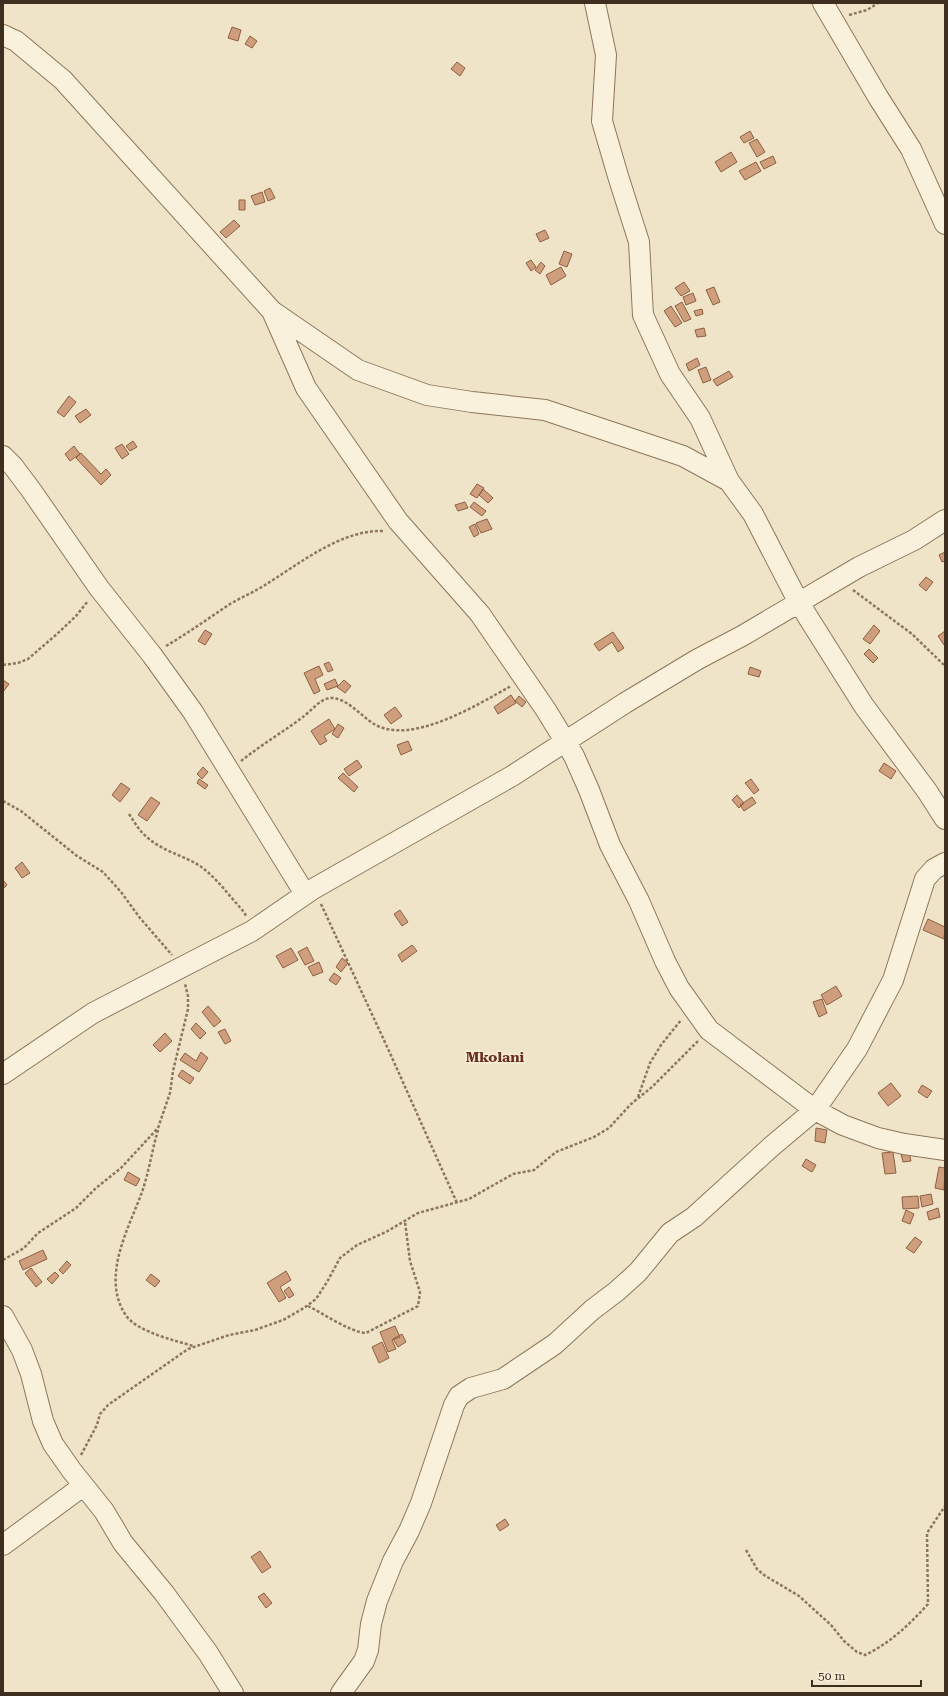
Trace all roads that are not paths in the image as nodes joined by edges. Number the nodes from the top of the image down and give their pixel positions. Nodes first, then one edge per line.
1 (595, 3) edge
2 (823, 3) edge
3 (3, 34) edge
4 (945, 224) edge
5 (272, 311) junction
6 (3, 456) edge
7 (728, 482) junction
8 (945, 520) edge
9 (799, 603) junction
10 (565, 742) junction
11 (945, 819) edge
12 (945, 863) edge
13 (309, 892) junction
14 (3, 1074) edge
15 (816, 1110) junction
16 (945, 1150) edge
17 (3, 1316) edge
18 (77, 1479) junction
19 (3, 1544) edge
20 (233, 1693) edge
21 (341, 1693) edge

1 - 7 street
2 - 4 street
3 - 5 street
5 - 7 street
5 - 10 street
6 - 13 street
7 - 9 street
8 - 9 street
9 - 10 street
9 - 11 street
10 - 13 street
10 - 15 street
12 - 15 street
13 - 14 street
15 - 16 street
15 - 21 street
17 - 18 street
18 - 19 street
18 - 20 street

